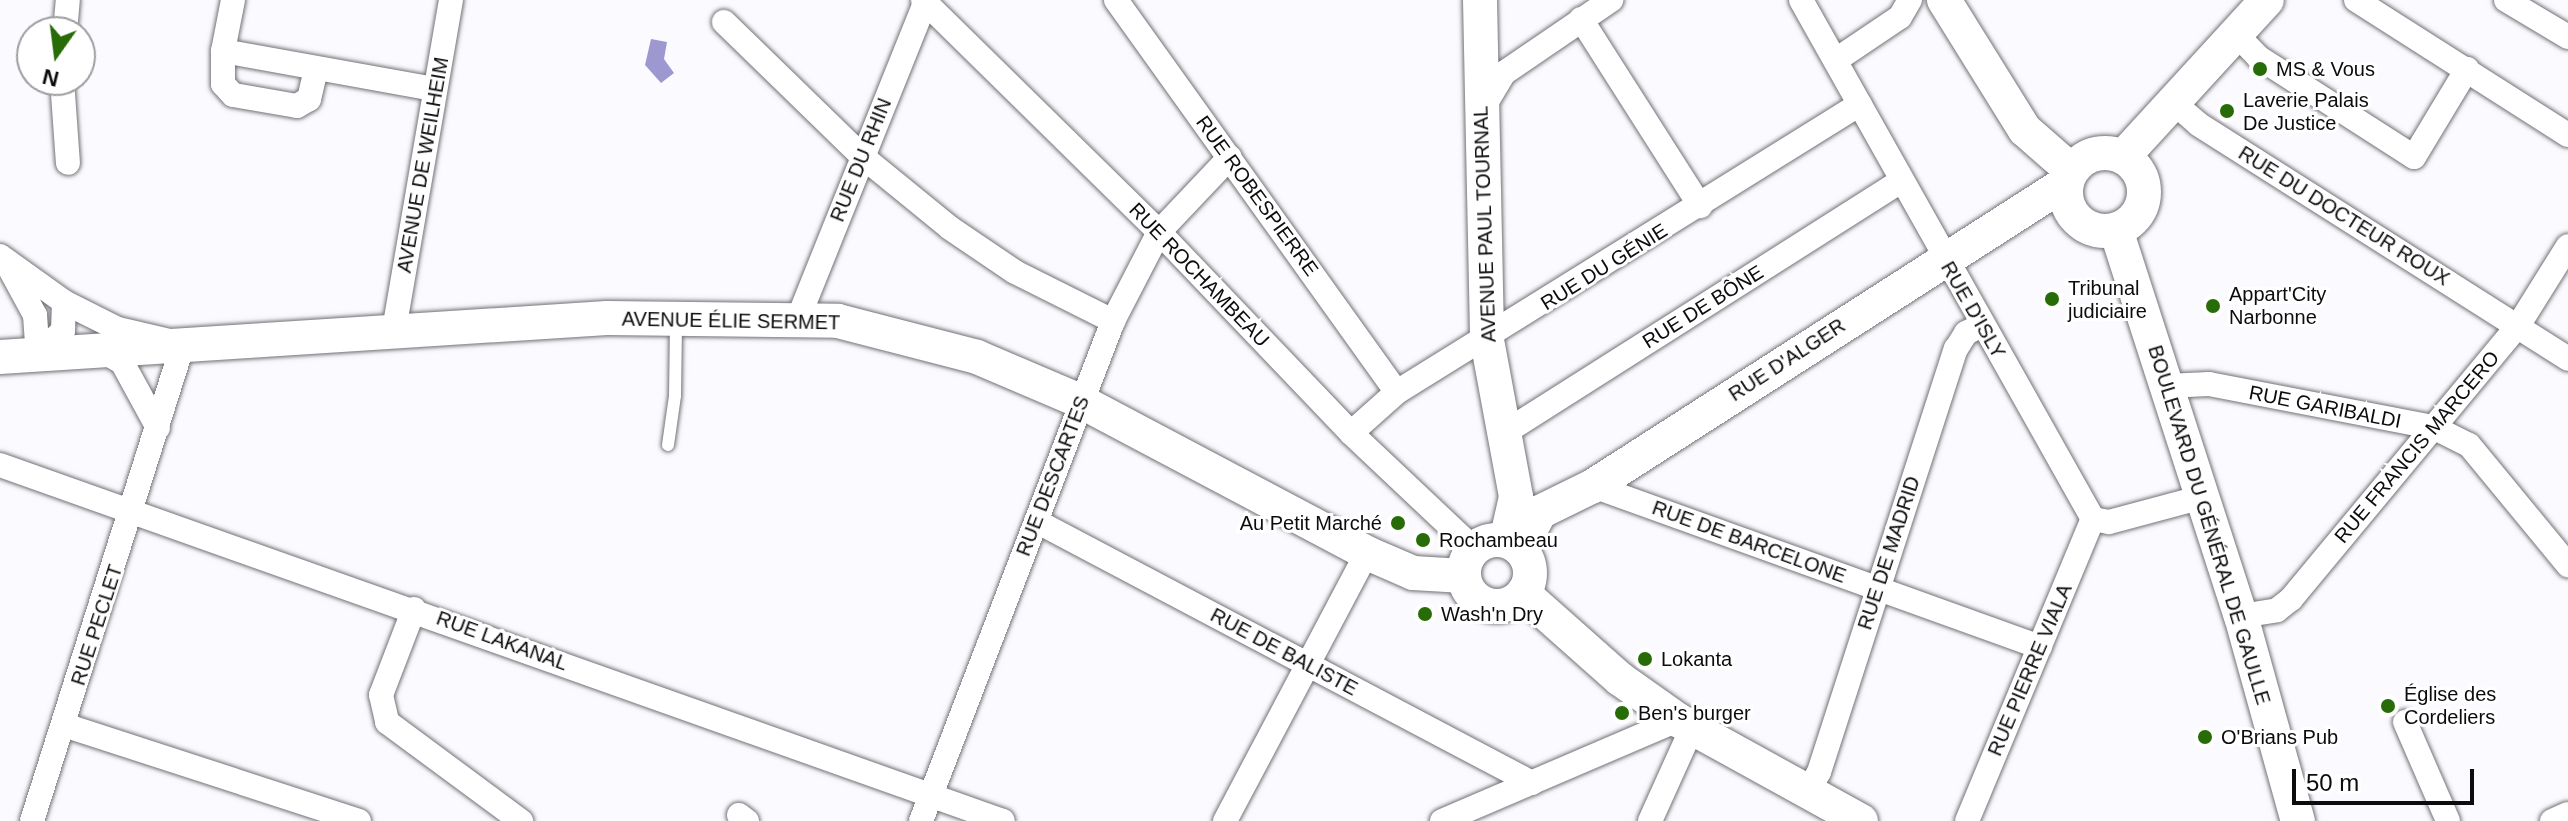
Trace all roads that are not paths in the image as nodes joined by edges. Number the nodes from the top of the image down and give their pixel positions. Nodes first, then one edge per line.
1 (233, 0) edge
2 (451, 0) edge
3 (924, 0) edge
4 (1116, 0) edge
5 (1480, 0) edge
6 (1611, 0) edge
7 (1801, 0) edge
8 (1910, 0) edge
9 (1944, 0) edge
10 (2267, 0) edge
11 (2356, 0) edge
12 (2506, 0) edge
13 (1581, 19) junction
14 (724, 22) dead end
15 (2236, 34) junction
16 (2568, 37) edge
17 (223, 51) junction
18 (1836, 60) junction
19 (316, 69) junction
20 (2467, 69) junction
21 (435, 89) junction
22 (63, 96) edge
23 (2173, 102) junction
24 (1860, 104) junction
25 (1480, 114) junction
26 (2568, 135) edge
27 (863, 157) junction
28 (1230, 157) junction
29 (2123, 157) junction
30 (68, 163) dead end
31 (2070, 176) junction
32 (1901, 181) junction
33 (1700, 206) junction
34 (2116, 230) junction
35 (1159, 232) junction
36 (2568, 246) edge
37 (0, 257) edge
38 (1943, 259) junction
39 (64, 302) junction
40 (676, 318) junction
41 (798, 319) junction
42 (1113, 321) junction
43 (1982, 325) junction
44 (2518, 326) junction
45 (394, 330) junction
46 (1487, 340) junction
47 (183, 344) junction
48 (101, 350) junction
49 (38, 354) junction
50 (0, 357) edge
51 (2568, 359) edge
52 (2166, 386) junction
53 (1397, 392) junction
54 (1080, 401) junction
55 (2433, 427) junction
56 (158, 428) junction
57 (1351, 433) junction
58 (1504, 433) junction
59 (668, 445) dead end
60 (0, 465) edge
61 (1593, 486) junction
62 (2202, 497) junction
63 (133, 514) junction
64 (2093, 519) junction
65 (1036, 521) junction
66 (1367, 553) junction
67 (1491, 554) junction
68 (2568, 565) edge
69 (1878, 589) junction
70 (1523, 593) junction
71 (414, 609) junction
72 (2241, 616) junction
73 (2040, 647) junction
74 (1307, 663) junction
75 (2405, 722) dead end
76 (1685, 724) junction
77 (64, 725) junction
78 (1532, 783) junction
79 (1808, 791) junction
80 (931, 795) junction
81 (2568, 814) edge
82 (508, 817) edge
83 (32, 821) edge
84 (359, 821) edge
85 (921, 821) edge
86 (1003, 821) edge
87 (1225, 821) edge
88 (1442, 821) edge
89 (1650, 821) edge
90 (1861, 821) edge
91 (1967, 821) edge
92 (2298, 821) edge
93 (2448, 821) edge
94 (2552, 821) edge

1 - 17 street
2 - 21 street, AVENUE DE WEILHEIM
3 - 27 street, RUE DU RHIN
3 - 35 street, RUE ROCHAMBEAU
4 - 28 street, RUE ROBESPIERRE
5 - 25 main road, AVENUE PAUL TOURNAL
6 - 13 street
7 - 18 street, RUE D'ISLY
8 - 18 street
9 - 31 main road
10 - 15 main road
11 - 20 street
12 - 16 street
13 - 25 street
13 - 33 street
14 - 27 street
15 - 20 street
15 - 23 main road
17 - 19 street
17 - 19 street
18 - 24 street, RUE D'ISLY
19 - 21 street
20 - 26 street
21 - 45 street, AVENUE DE WEILHEIM
22 - 30 street
23 - 29 main road
23 - 44 street, RUE DU DOCTEUR ROUX
24 - 32 street, RUE D'ISLY
24 - 33 street, RUE DU GÉNIE
25 - 46 main road, AVENUE PAUL TOURNAL
27 - 41 street, RUE DU RHIN
27 - 42 street
28 - 35 street, RUE DESCARTES
28 - 53 street, RUE ROBESPIERRE
29 - 31 main road
29 - 34 main road
31 - 34 main road
31 - 38 main road, RUE D'ALGER
32 - 38 street, RUE D'ISLY
32 - 58 street, RUE DE BÔNE
33 - 46 street, RUE DU GÉNIE
34 - 52 main road, BOULEVARD DU GÉNÉRAL DE GAULLE
35 - 42 street, RUE DESCARTES
35 - 57 street, RUE ROCHAMBEAU
36 - 44 street, RUE FRANCIS MARCERO
37 - 39 street
37 - 49 street
38 - 43 street, RUE D'ISLY
38 - 61 main road, RUE D'ALGER
39 - 47 street
39 - 49 street
40 - 41 main road, AVENUE ÉLIE SERMET
40 - 45 main road, AVENUE ÉLIE SERMET
40 - 59 lane
41 - 54 main road, AVENUE ÉLIE SERMET
42 - 54 street, RUE DESCARTES
43 - 64 street, RUE D'ISLY
43 - 69 street, RUE DE MADRID
44 - 51 street, RUE DU DOCTEUR ROUX
44 - 55 street, RUE FRANCIS MARCERO
45 - 47 main road, AVENUE ÉLIE SERMET
46 - 53 street, RUE DU GÉNIE
46 - 58 main road, AVENUE PAUL TOURNAL
47 - 48 main road, AVENUE ÉLIE SERMET
47 - 56 street, RUE PECLET
48 - 49 main road, AVENUE ÉLIE SERMET
48 - 56 street
49 - 50 main road, AVENUE ÉLIE SERMET
52 - 55 street, RUE GARIBALDI
52 - 62 main road, BOULEVARD DU GÉNÉRAL DE GAULLE
53 - 57 street, RUE DU GÉNIE
54 - 65 street, RUE DESCARTES
54 - 66 main road, AVENUE ÉLIE SERMET
55 - 68 street, RUE GARIBALDI
55 - 72 street, RUE FRANCIS MARCERO
56 - 63 street, RUE PECLET
57 - 67 street, RUE ROCHAMBEAU
58 - 67 main road, AVENUE PAUL TOURNAL
60 - 63 street, RUE LAKANAL
61 - 67 main road, RUE D'ALGER
61 - 69 street, RUE DE BARCELONE
62 - 64 street
62 - 72 main road, BOULEVARD DU GÉNÉRAL DE GAULLE
63 - 71 street, RUE LAKANAL
63 - 77 street, RUE PECLET
64 - 73 street, RUE PIERRE VIALA
65 - 74 street, RUE DE BALISTE
65 - 80 street, RUE DESCARTES
66 - 67 main road, AVENUE ÉLIE SERMET
66 - 74 street
67 - 70 main road, AVENUE PAUL TOURNAL
67 - 70 main road
69 - 73 street, RUE DE BARCELONE
69 - 79 street, RUE DE MADRID
70 - 76 main road
71 - 80 street, RUE LAKANAL
71 - 82 street
72 - 92 main road, BOULEVARD DU GÉNÉRAL DE GAULLE
73 - 91 street, RUE PIERRE VIALA
74 - 78 street, RUE DE BALISTE
74 - 87 street
75 - 93 street
76 - 78 street
76 - 79 main road
76 - 89 street
77 - 83 street, RUE PECLET
77 - 84 street
78 - 88 street
79 - 90 main road
80 - 85 street, RUE DESCARTES
80 - 86 street, RUE LAKANAL
81 - 94 street

